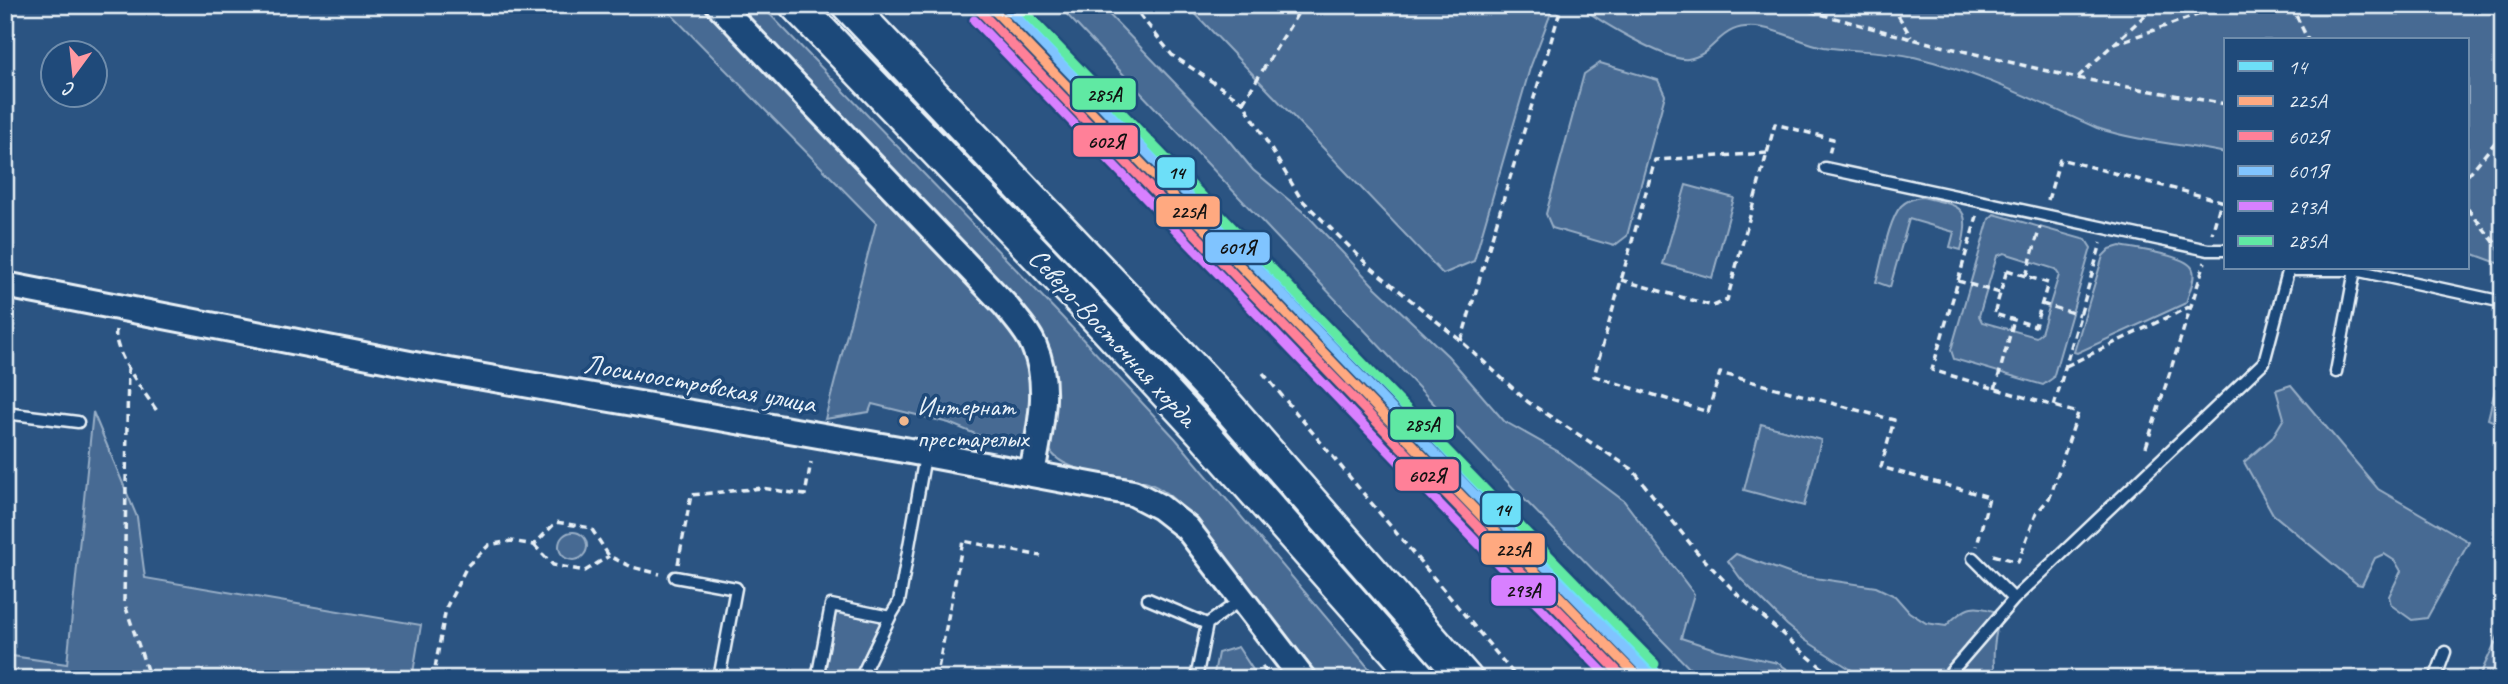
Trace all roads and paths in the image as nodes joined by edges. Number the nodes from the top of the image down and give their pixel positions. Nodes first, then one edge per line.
1 (719, 5) edge
2 (796, 5) edge
3 (848, 5) edge
4 (1132, 5) edge
5 (1303, 5) edge
6 (1563, 5) edge
7 (1787, 5) edge
8 (1892, 5) edge
9 (2156, 5) edge
10 (2226, 5) edge
11 (2291, 5) edge
12 (2307, 38) edge
13 (1912, 39) junction
14 (2114, 44) junction
15 (2077, 78) junction
16 (1243, 102) junction
17 (2224, 104) edge
18 (2503, 133) edge
19 (1767, 153) junction
20 (1825, 168) joint
21 (2470, 173) edge
22 (1981, 201) junction
23 (2470, 212) edge
24 (2044, 215) junction
25 (2106, 228) junction
26 (2208, 250) junction
27 (2224, 250) edge
28 (2503, 253) edge
29 (2289, 270) edge
30 (2353, 270) edge
31 (2358, 270) edge
32 (2026, 276) junction
33 (1621, 280) junction
34 (1958, 281) junction
35 (5, 285) edge
36 (2000, 293) junction
37 (2503, 302) edge
38 (2042, 304) junction
39 (2191, 306) junction
40 (121, 307) junction
41 (2081, 315) junction
42 (2014, 320) junction
43 (1461, 341) junction
44 (2066, 366) junction
45 (128, 367) junction
46 (2336, 372) dead end
47 (1263, 373) dead end
48 (1994, 389) junction
49 (2054, 406) junction
50 (158, 411) dead end
51 (5, 413) edge
52 (78, 422) dead end
53 (2146, 447) dead end
54 (925, 453) junction
55 (811, 462) dead end
56 (1032, 474) junction
57 (534, 545) junction
58 (1974, 554) junction
59 (609, 556) junction
60 (1041, 556) dead end
61 (675, 577) junction
62 (1148, 599) dead end
63 (1243, 599) junction
64 (2014, 599) junction
65 (890, 617) junction
66 (1207, 624) junction
67 (2445, 652) dead end
68 (149, 679) edge
69 (433, 679) edge
70 (719, 679) edge
71 (817, 679) edge
72 (860, 679) edge
73 (936, 679) edge
74 (1196, 679) edge
75 (1303, 679) edge
76 (1420, 679) edge
77 (1466, 679) edge
78 (1518, 679) edge
79 (1841, 679) edge
80 (1949, 679) edge
81 (2435, 679) edge

1 - 56 street
2 - 76 main road, Северо-Восточная хорда
3 - 77 main road, Северо-Восточная хорда
4 - 16 path
5 - 16 path
6 - 43 path
7 - 13 path
8 - 13 path
9 - 14 path
10 - 14 path
11 - 12 path
13 - 15 path
14 - 15 path
15 - 17 path
16 - 43 path
18 - 21 path
19 - 20 path
19 - 33 path
19 - 33 path
20 - 22 lane
22 - 24 lane
22 - 34 path
23 - 28 path
24 - 25 lane
24 - 26 path
24 - 32 path
25 - 26 lane
25 - 41 path
26 - 27 lane
26 - 39 path
29 - 64 lane
30 - 46 lane
31 - 37 lane
32 - 36 path
32 - 38 path
33 - 58 path
34 - 36 path
34 - 48 path
35 - 40 street, Лосиноостровская улица
36 - 42 path
38 - 41 path
38 - 42 path
39 - 44 path
39 - 53 path
40 - 45 path
40 - 54 street, Лосиноостровская улица
41 - 44 path
42 - 48 path
43 - 79 path
44 - 49 path
45 - 50 path
45 - 68 path
47 - 78 path
48 - 49 path
49 - 58 path
51 - 52 lane
54 - 56 street, Лосиноостровская улица
54 - 65 lane
55 - 61 path
56 - 63 street, Лосиноостровская улица
57 - 59 path
57 - 59 path
57 - 69 path
58 - 64 lane
59 - 61 path
60 - 73 path
61 - 70 lane
62 - 66 lane
63 - 66 lane
63 - 75 street, Лосиноостровская улица
64 - 80 lane
65 - 71 lane
65 - 72 lane
66 - 74 lane
67 - 81 lane

